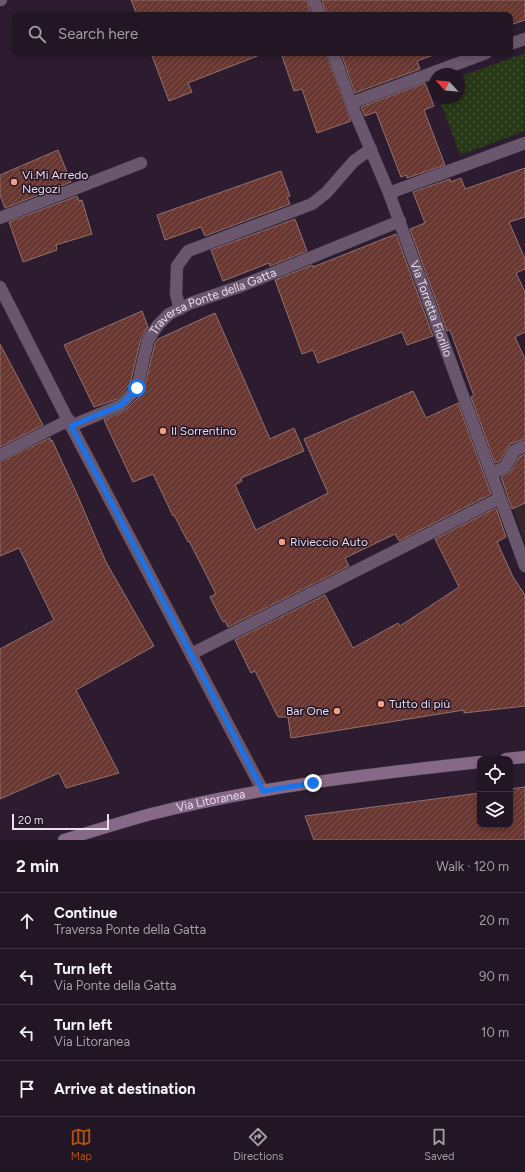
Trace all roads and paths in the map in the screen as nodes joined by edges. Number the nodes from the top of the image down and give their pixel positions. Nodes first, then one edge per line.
1 (314, 0) edge
2 (318, 12) edge
3 (525, 39) edge
4 (513, 43) edge
5 (334, 56) edge
6 (478, 56) edge
7 (351, 103) junction
8 (525, 143) edge
9 (371, 149) junction
10 (141, 163) dead end
11 (389, 193) junction
12 (0, 218) edge
13 (400, 220) junction
14 (0, 287) edge
15 (180, 309) junction
16 (70, 423) junction
17 (525, 446) edge
18 (0, 455) edge
19 (492, 474) junction
20 (500, 498) junction
21 (525, 566) edge
22 (191, 654) junction
23 (525, 757) edge
24 (513, 758) edge
25 (477, 762) edge
26 (263, 791) junction
27 (64, 840) edge

1 - 2 street
3 - 4 street
5 - 7 street, Via Torretta Fiorillo
6 - 7 street
7 - 9 street, Via Torretta Fiorillo
8 - 11 street
9 - 11 street, Via Torretta Fiorillo
9 - 15 street
10 - 12 street
11 - 13 street, Via Torretta Fiorillo
13 - 15 street, Traversa Ponte della Gatta
13 - 19 street, Via Torretta Fiorillo
14 - 16 street
15 - 16 street, Traversa Ponte della Gatta
16 - 18 street, Traversa Ponte della Gatta
16 - 22 street
17 - 19 street
19 - 20 street, Via Torretta Fiorillo
20 - 21 street, Via Torretta Fiorillo
20 - 22 street
22 - 26 street
23 - 24 street
25 - 26 street, Via Litoranea
26 - 27 street, Via Litoranea

